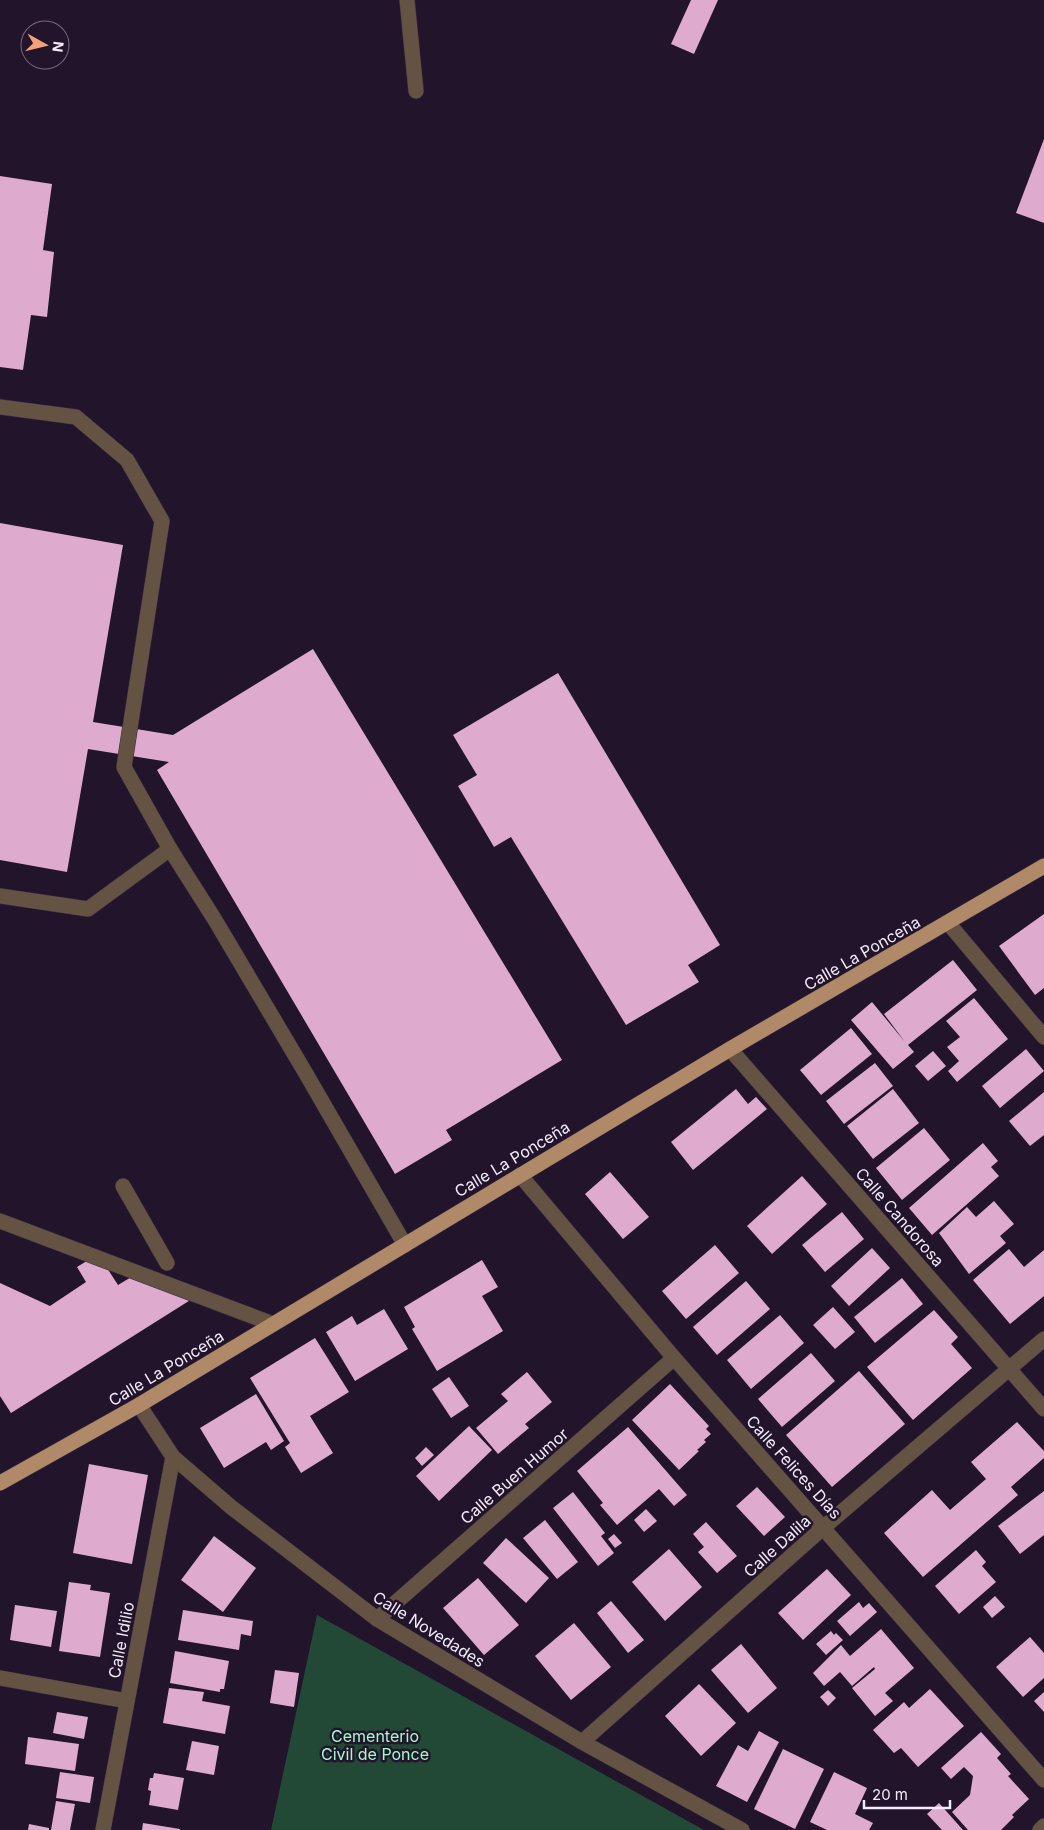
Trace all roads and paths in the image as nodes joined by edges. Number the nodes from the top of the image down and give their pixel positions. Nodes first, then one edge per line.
1 (407, 0) edge
2 (416, 90) dead end
3 (0, 406) edge
4 (170, 849) junction
5 (1044, 866) edge
6 (0, 896) edge
7 (949, 924) junction
8 (1044, 1037) edge
9 (730, 1049) junction
10 (520, 1175) junction
11 (123, 1186) dead end
12 (0, 1221) edge
13 (405, 1245) junction
14 (168, 1264) dead end
15 (273, 1324) junction
16 (1044, 1339) edge
17 (674, 1358) junction
18 (1010, 1369) junction
19 (139, 1405) junction
20 (1044, 1409) edge
21 (173, 1457) junction
22 (0, 1483) edge
23 (824, 1527) junction
24 (377, 1619) junction
25 (0, 1678) edge
26 (127, 1701) junction
27 (582, 1742) junction
28 (1044, 1780) edge
29 (1044, 1826) edge
30 (103, 1830) edge
31 (742, 1830) edge
32 (1040, 1830) edge

1 - 2 street
3 - 4 street
4 - 6 street
4 - 13 street
5 - 7 main road, Calle La Ponceña
7 - 8 street
7 - 9 main road, Calle La Ponceña
9 - 10 main road, Calle La Ponceña
9 - 18 street, Calle Candorosa
10 - 13 main road, Calle La Ponceña
10 - 17 street, Calle Felices Días
11 - 14 street
12 - 15 street
13 - 15 main road, Calle La Ponceña
15 - 19 main road, Calle La Ponceña
16 - 18 street, Calle Dalila
17 - 23 street, Calle Felices Días
17 - 24 street, Calle Buen Humor
18 - 20 street, Calle Candorosa
18 - 23 street, Calle Dalila
19 - 21 street, Calle Novedades
19 - 22 main road, Calle La Ponceña
21 - 24 street, Calle Novedades
21 - 26 street, Calle Idilio
23 - 27 street, Calle Dalila
23 - 28 street, Calle Felices Días
24 - 27 street, Calle Novedades
25 - 26 street
26 - 30 street, Calle Idilio
27 - 31 street, Calle Novedades
29 - 32 street

